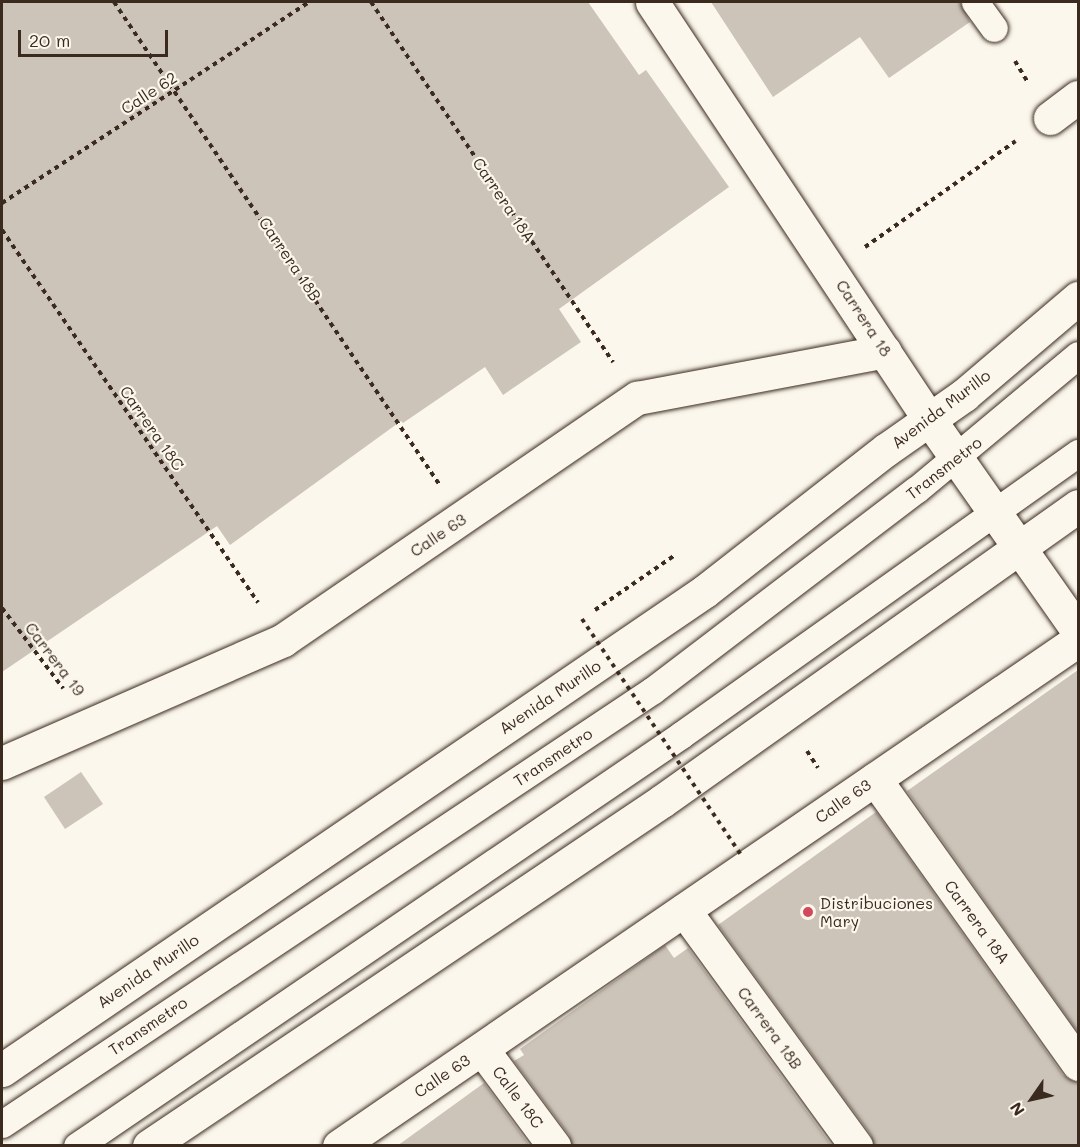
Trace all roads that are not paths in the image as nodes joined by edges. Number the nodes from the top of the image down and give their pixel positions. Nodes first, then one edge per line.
1 (652, 2) edge
2 (975, 2) edge
3 (994, 28) road end
4 (1078, 97) edge
5 (1050, 118) road end
6 (1078, 298) edge
7 (885, 351) junction
8 (1078, 355) edge
9 (929, 419) junction
10 (1078, 453) edge
11 (956, 458) junction
12 (1078, 506) edge
13 (993, 511) junction
14 (1019, 547) junction
15 (1078, 632) edge
16 (1078, 640) edge
17 (2, 763) edge
18 (875, 779) junction
19 (684, 910) junction
20 (482, 1049) junction
21 (1078, 1064) edge
22 (2, 1070) edge
23 (2, 1124) edge
24 (77, 1146) edge
25 (149, 1146) edge
26 (339, 1146) edge
27 (554, 1146) edge
28 (856, 1146) edge

1 - 7 street, Carrera 18
2 - 3 lane
4 - 5 street
6 - 9 street, Avenida Murillo
7 - 9 street, Carrera 18
7 - 17 street, Calle 63
8 - 11 lane, Transmetro
9 - 11 street, Carrera 18
9 - 22 street, Avenida Murillo
10 - 13 lane
11 - 13 street, Carrera 18
11 - 23 lane, Transmetro
12 - 14 street
13 - 14 street, Carrera 18
13 - 24 lane
14 - 15 street, Carrera 18
14 - 25 street
16 - 18 street, Calle 63
18 - 19 street, Calle 63
18 - 21 street, Carrera 18A
19 - 20 street, Calle 63
19 - 28 street, Carrera 18B
20 - 26 street, Calle 63
20 - 27 street, Calle 18C

